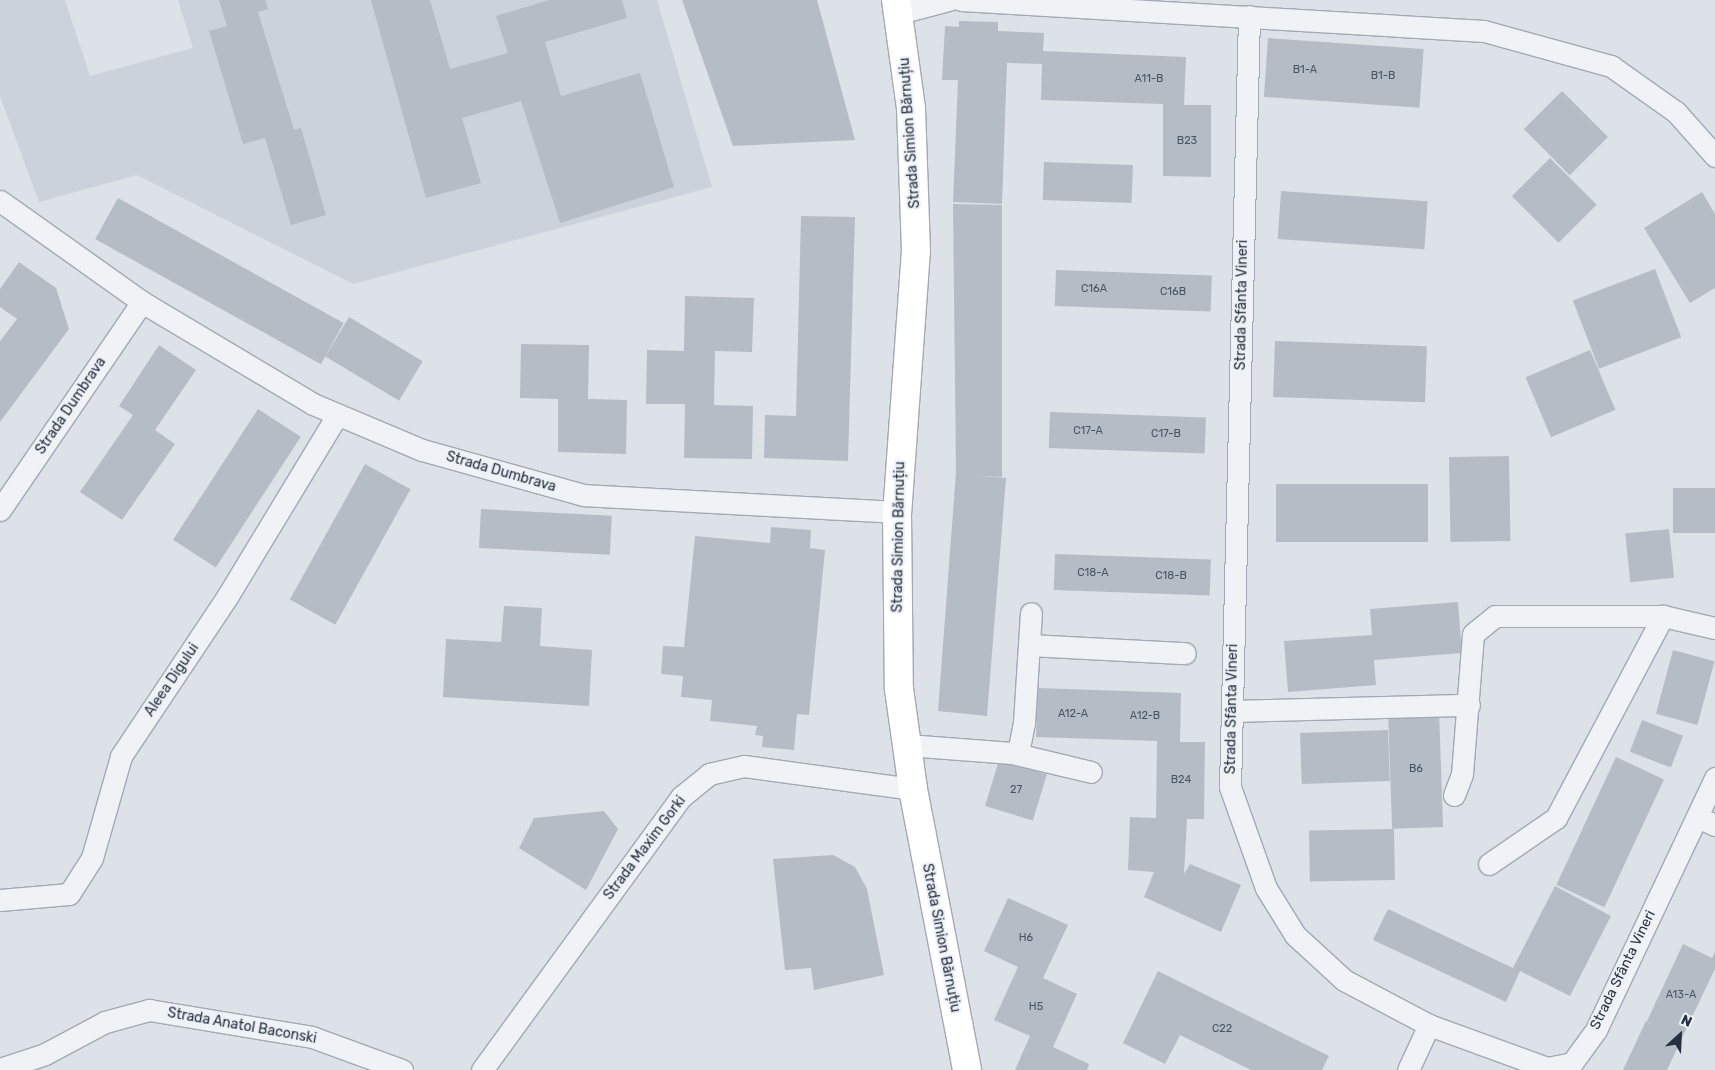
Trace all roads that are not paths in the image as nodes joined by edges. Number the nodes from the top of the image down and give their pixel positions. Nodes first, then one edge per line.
1 (949, 0) edge
2 (961, 0) edge
3 (898, 6) edge
4 (1249, 16) junction
5 (1715, 156) edge
6 (0, 200) edge
7 (142, 302) junction
8 (336, 417) junction
9 (0, 510) edge
10 (897, 512) junction
11 (1031, 613) dead end
12 (1663, 616) junction
13 (1715, 628) edge
14 (1030, 645) junction
15 (1186, 654) dead end
16 (1469, 705) junction
17 (1232, 711) junction
18 (907, 745) junction
19 (1012, 753) junction
20 (1091, 772) dead end
21 (1715, 778) edge
22 (913, 789) junction
23 (1454, 795) dead end
24 (1706, 821) edge
25 (1489, 864) dead end
26 (0, 900) edge
27 (1430, 1025) junction
28 (3, 1069) edge
29 (1548, 1069) edge
30 (402, 1070) edge
31 (482, 1070) edge
32 (967, 1070) edge
33 (1408, 1070) edge

1 - 3 street
2 - 4 street
3 - 10 street, Strada Simion Bărnuțiu
4 - 5 street
4 - 17 street, Strada Sfânta Vineri
6 - 7 street, Strada Dumbrava
7 - 8 street, Strada Dumbrava
7 - 9 street, Strada Dumbrava
8 - 10 street, Strada Dumbrava
8 - 26 street, Aleea Digului
10 - 18 street, Strada Simion Bărnuțiu
11 - 14 street
12 - 13 street
12 - 16 street
12 - 25 street
14 - 15 street
14 - 19 street
16 - 17 street
16 - 23 street
17 - 27 street, Strada Sfânta Vineri
18 - 19 street
18 - 22 street, Strada Simion Bărnuțiu
19 - 20 street
21 - 24 street, Strada Sfânta Vineri
22 - 31 street, Strada Maxim Gorki
22 - 32 street, Strada Simion Bărnuțiu
24 - 29 street, Strada Sfânta Vineri
27 - 29 street, Strada Sfânta Vineri
27 - 33 street
28 - 30 street, Strada Anatol Baconski

